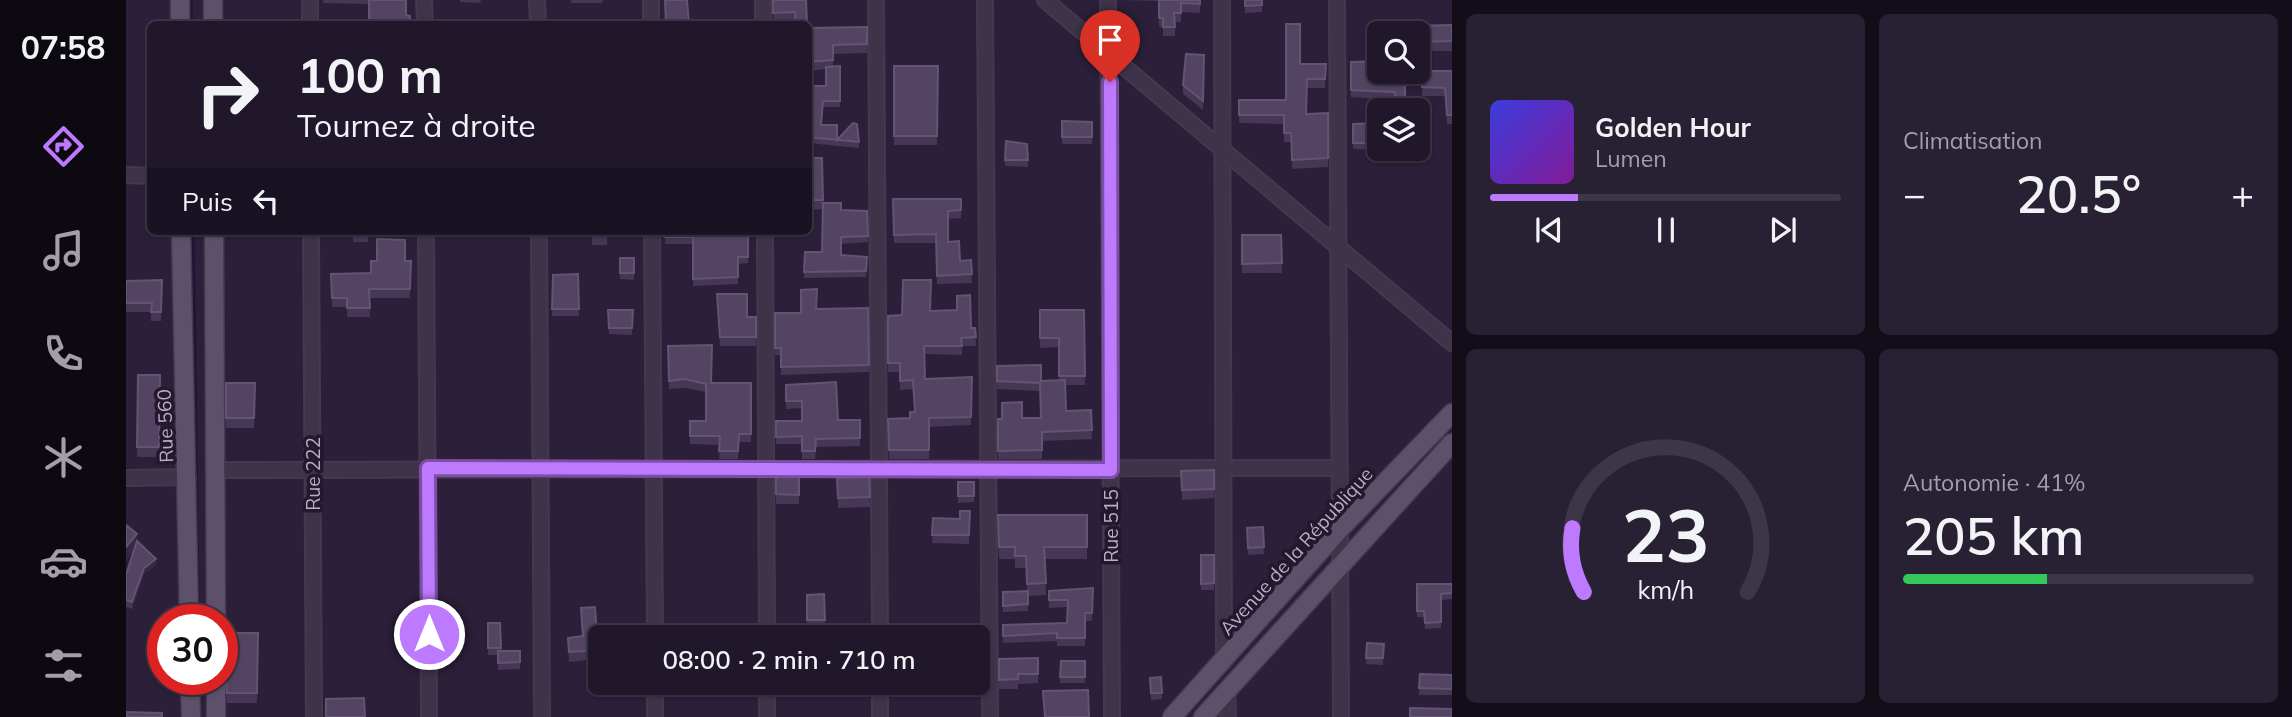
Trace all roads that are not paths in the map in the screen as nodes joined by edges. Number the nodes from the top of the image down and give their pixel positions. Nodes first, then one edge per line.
1 (180, 0) edge
2 (213, 0) edge
3 (310, 0) edge
4 (425, 0) edge
5 (537, 0) edge
6 (651, 0) edge
7 (763, 0) edge
8 (876, 0) edge
9 (985, 0) edge
10 (1045, 0) edge
11 (1108, 0) edge
12 (1222, 0) edge
13 (1337, 0) edge
14 (180, 21) edge
15 (213, 21) edge
16 (310, 21) edge
17 (425, 21) edge
18 (538, 21) edge
19 (651, 21) edge
20 (763, 21) edge
21 (1109, 54) junction
22 (1224, 151) junction
23 (126, 176) edge
24 (147, 176) edge
25 (181, 235) edge
26 (214, 235) edge
27 (311, 235) edge
28 (426, 235) edge
29 (539, 235) edge
30 (652, 235) edge
31 (765, 235) edge
32 (1340, 249) junction
33 (1452, 343) edge
34 (1452, 413) edge
35 (1452, 443) edge
36 (1223, 466) junction
37 (313, 468) junction
38 (428, 468) junction
39 (1340, 468) junction
40 (654, 469) junction
41 (766, 469) junction
42 (215, 470) junction
43 (879, 470) junction
44 (988, 470) junction
45 (1111, 470) junction
46 (540, 471) junction
47 (188, 477) junction
48 (126, 478) edge
49 (1340, 529) junction
50 (1341, 567) junction
51 (190, 604) edge
52 (216, 604) edge
53 (654, 625) edge
54 (767, 625) edge
55 (880, 625) edge
56 (1224, 662) junction
57 (1227, 691) junction
58 (190, 695) edge
59 (216, 695) edge
60 (655, 695) edge
61 (767, 695) edge
62 (880, 695) edge
63 (191, 717) edge
64 (216, 717) edge
65 (314, 717) edge
66 (429, 717) edge
67 (541, 717) edge
68 (655, 717) edge
69 (767, 717) edge
70 (880, 717) edge
71 (990, 717) edge
72 (1112, 717) edge
73 (1172, 717) edge
74 (1203, 717) edge
75 (1227, 717) edge
76 (1341, 717) edge

1 - 14 main road
2 - 15 main road
3 - 16 street
4 - 17 street
5 - 18 street
6 - 19 street
7 - 20 street
8 - 43 street
9 - 44 street
10 - 21 street
11 - 21 street, Rue 515
12 - 22 street
13 - 32 street
21 - 22 street
21 - 45 street, Rue 515
22 - 32 street
22 - 36 street
23 - 24 street
25 - 47 main road, Rue 560
26 - 42 main road
27 - 37 street, Rue 222
28 - 38 street
29 - 46 street
30 - 40 street
31 - 41 street
32 - 33 street
32 - 39 street
34 - 49 main road, Avenue de la République
35 - 50 main road
36 - 39 street
36 - 45 street
36 - 56 street
37 - 38 street
37 - 42 street
37 - 65 street, Rue 222
38 - 46 street
38 - 66 street
39 - 49 street
40 - 41 street
40 - 46 street
40 - 53 street
41 - 43 street
41 - 54 street
42 - 52 main road
43 - 44 street
43 - 55 street
44 - 45 street
44 - 71 street
45 - 72 street, Rue 515
46 - 67 street
47 - 48 street
47 - 51 main road, Rue 560
49 - 50 street
49 - 56 main road, Avenue de la République
50 - 57 main road
50 - 76 street
56 - 73 main road, Avenue de la République
57 - 74 main road
57 - 75 street
58 - 63 main road
59 - 64 main road
60 - 68 street
61 - 69 street
62 - 70 street

